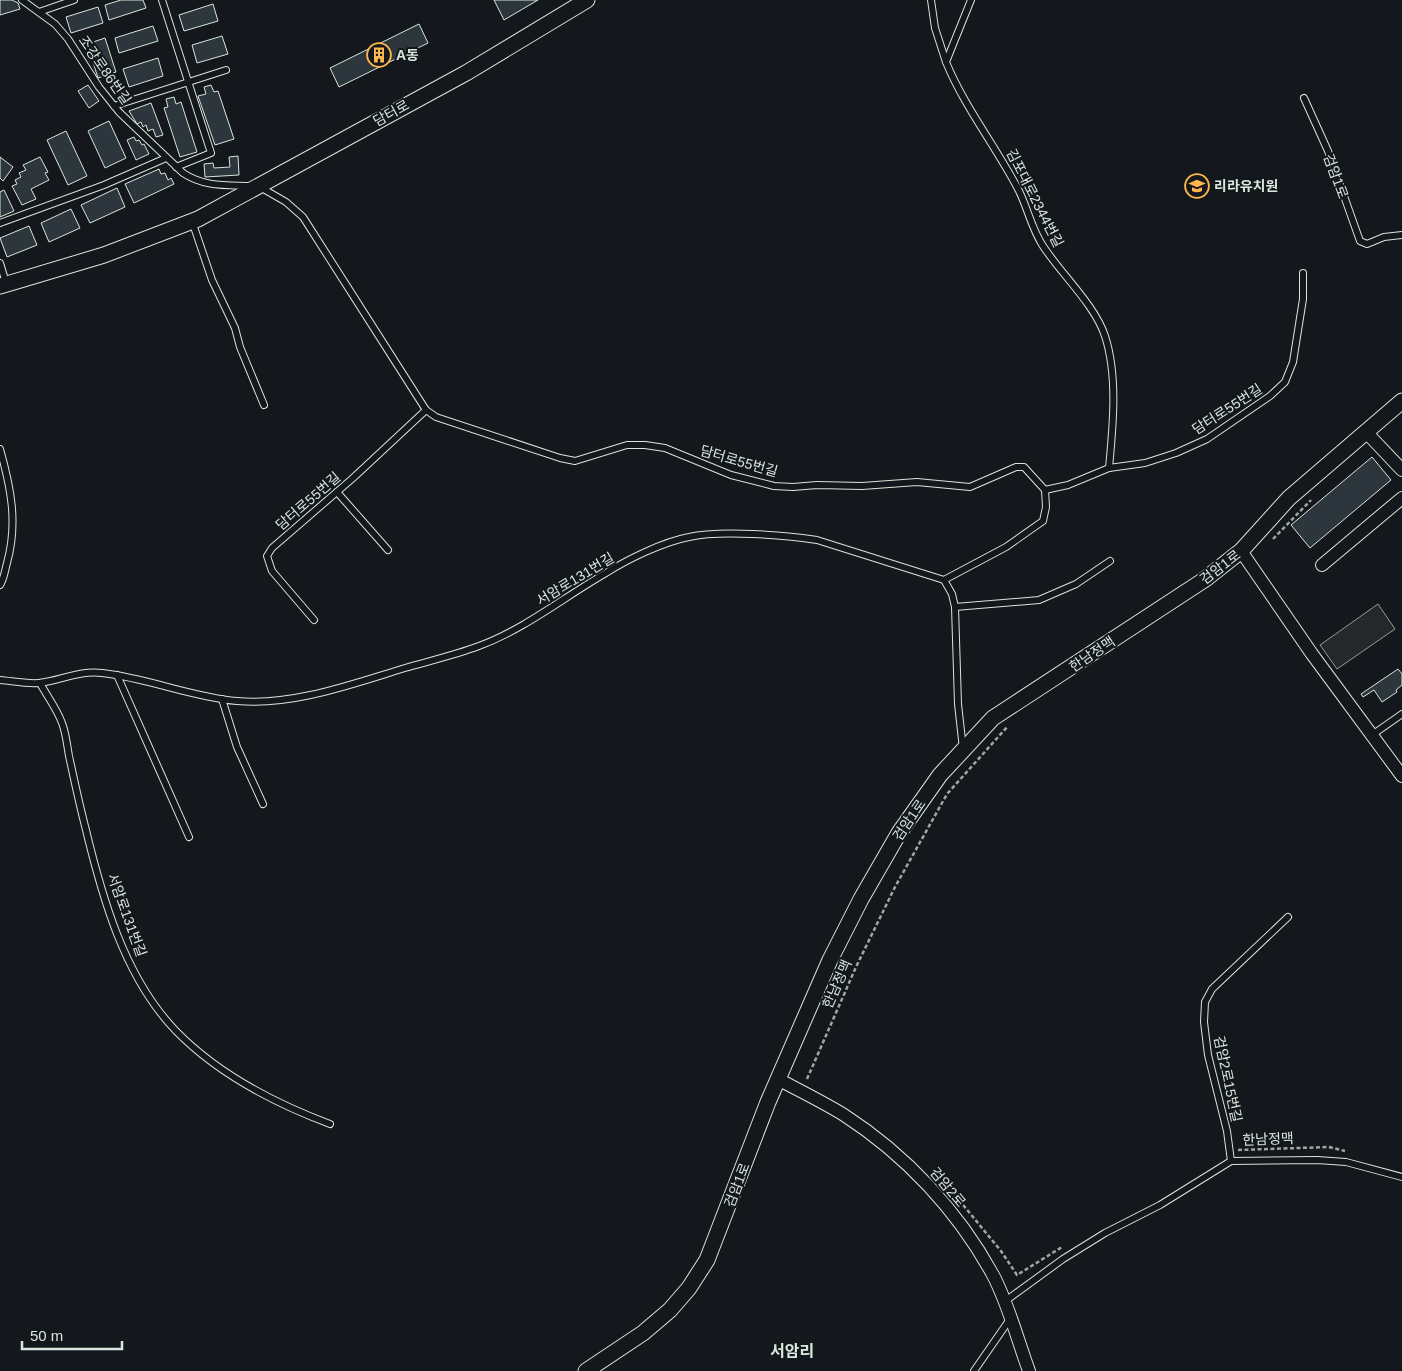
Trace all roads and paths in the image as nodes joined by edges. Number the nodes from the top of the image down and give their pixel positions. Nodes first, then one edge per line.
1 (22, 0) edge
2 (74, 0) edge
3 (162, 0) edge
4 (587, 0) edge
5 (931, 0) edge
6 (970, 0) edge
7 (39, 12) junction
8 (946, 62) junction
9 (226, 70) dead end
10 (188, 82) junction
11 (1304, 98) dead end
12 (114, 106) junction
13 (166, 158) junction
14 (176, 166) junction
15 (258, 186) junction
16 (192, 221) junction
17 (0, 223) edge
18 (1402, 236) edge
19 (0, 263) edge
20 (1303, 273) dead end
21 (3, 286) edge
22 (1402, 401) edge
23 (264, 405) dead end
24 (426, 410) junction
25 (1366, 432) junction
26 (0, 449) edge
27 (1109, 468) junction
28 (1402, 470) edge
29 (1045, 490) junction
30 (337, 492) junction
31 (1317, 493) dead end
32 (1402, 498) edge
33 (1269, 543) dead end
34 (388, 550) dead end
35 (1241, 551) junction
36 (1110, 561) dead end
37 (1322, 565) dead end
38 (944, 580) junction
39 (0, 585) edge
40 (955, 607) junction
41 (314, 620) dead end
42 (117, 675) junction
43 (0, 680) edge
44 (40, 683) junction
45 (222, 699) junction
46 (1402, 714) edge
47 (1009, 725) dead end
48 (1372, 734) junction
49 (963, 749) junction
50 (1402, 776) edge
51 (263, 804) dead end
52 (189, 837) dead end
53 (1288, 917) dead end
54 (778, 1078) junction
55 (814, 1083) dead end
56 (330, 1124) dead end
57 (1229, 1150) junction
58 (1348, 1152) dead end
59 (1231, 1161) junction
60 (1402, 1177) edge
61 (954, 1194) dead end
62 (1067, 1244) dead end
63 (1003, 1303) junction
64 (1010, 1320) junction
65 (586, 1371) edge
66 (974, 1371) edge
67 (1029, 1371) edge

1 - 7 lane, 조강로86번길
2 - 7 lane
3 - 10 lane
4 - 15 street, 담터로
5 - 8 lane, 김포대로2344번길
6 - 8 lane
7 - 12 lane, 조강로86번길
8 - 27 lane, 김포대로2344번길
9 - 10 lane
10 - 12 lane
10 - 14 lane
11 - 18 lane, 검암1로
12 - 13 lane, 조강로86번길
13 - 14 lane, 조강로86번길
13 - 17 lane
14 - 15 lane, 조강로86번길
15 - 16 street, 담터로
15 - 24 lane
16 - 21 street, 담터로
16 - 23 lane
19 - 21 lane
20 - 27 lane, 담터로55번길
22 - 25 street, 검암1로
24 - 29 lane, 담터로55번길
24 - 30 lane, 담터로55번길
25 - 28 street
25 - 35 street, 검암1로
26 - 39 lane
27 - 29 lane, 담터로55번길
29 - 38 lane
30 - 34 lane
30 - 41 lane, 담터로55번길
31 - 33 path
32 - 37 street
35 - 48 street
35 - 49 street, 검암1로
36 - 40 lane
38 - 40 lane
38 - 45 lane, 서암로131번길
40 - 49 lane
42 - 44 lane, 서암로131번길
42 - 45 lane, 서암로131번길
42 - 52 lane
43 - 44 lane, 서암로131번길
44 - 56 lane, 서암로131번길
45 - 51 lane
46 - 48 lane
47 - 55 path, 한남정맥
48 - 50 street
49 - 54 street, 검암1로
53 - 57 lane, 검암2로15번길
54 - 63 street, 검암2로
54 - 65 street, 검암1로
57 - 58 path, 한남정맥
57 - 59 lane, 검암2로15번길
59 - 60 lane
59 - 63 lane
61 - 62 path
63 - 64 street, 검암2로
64 - 66 lane
64 - 67 street, 검암2로

